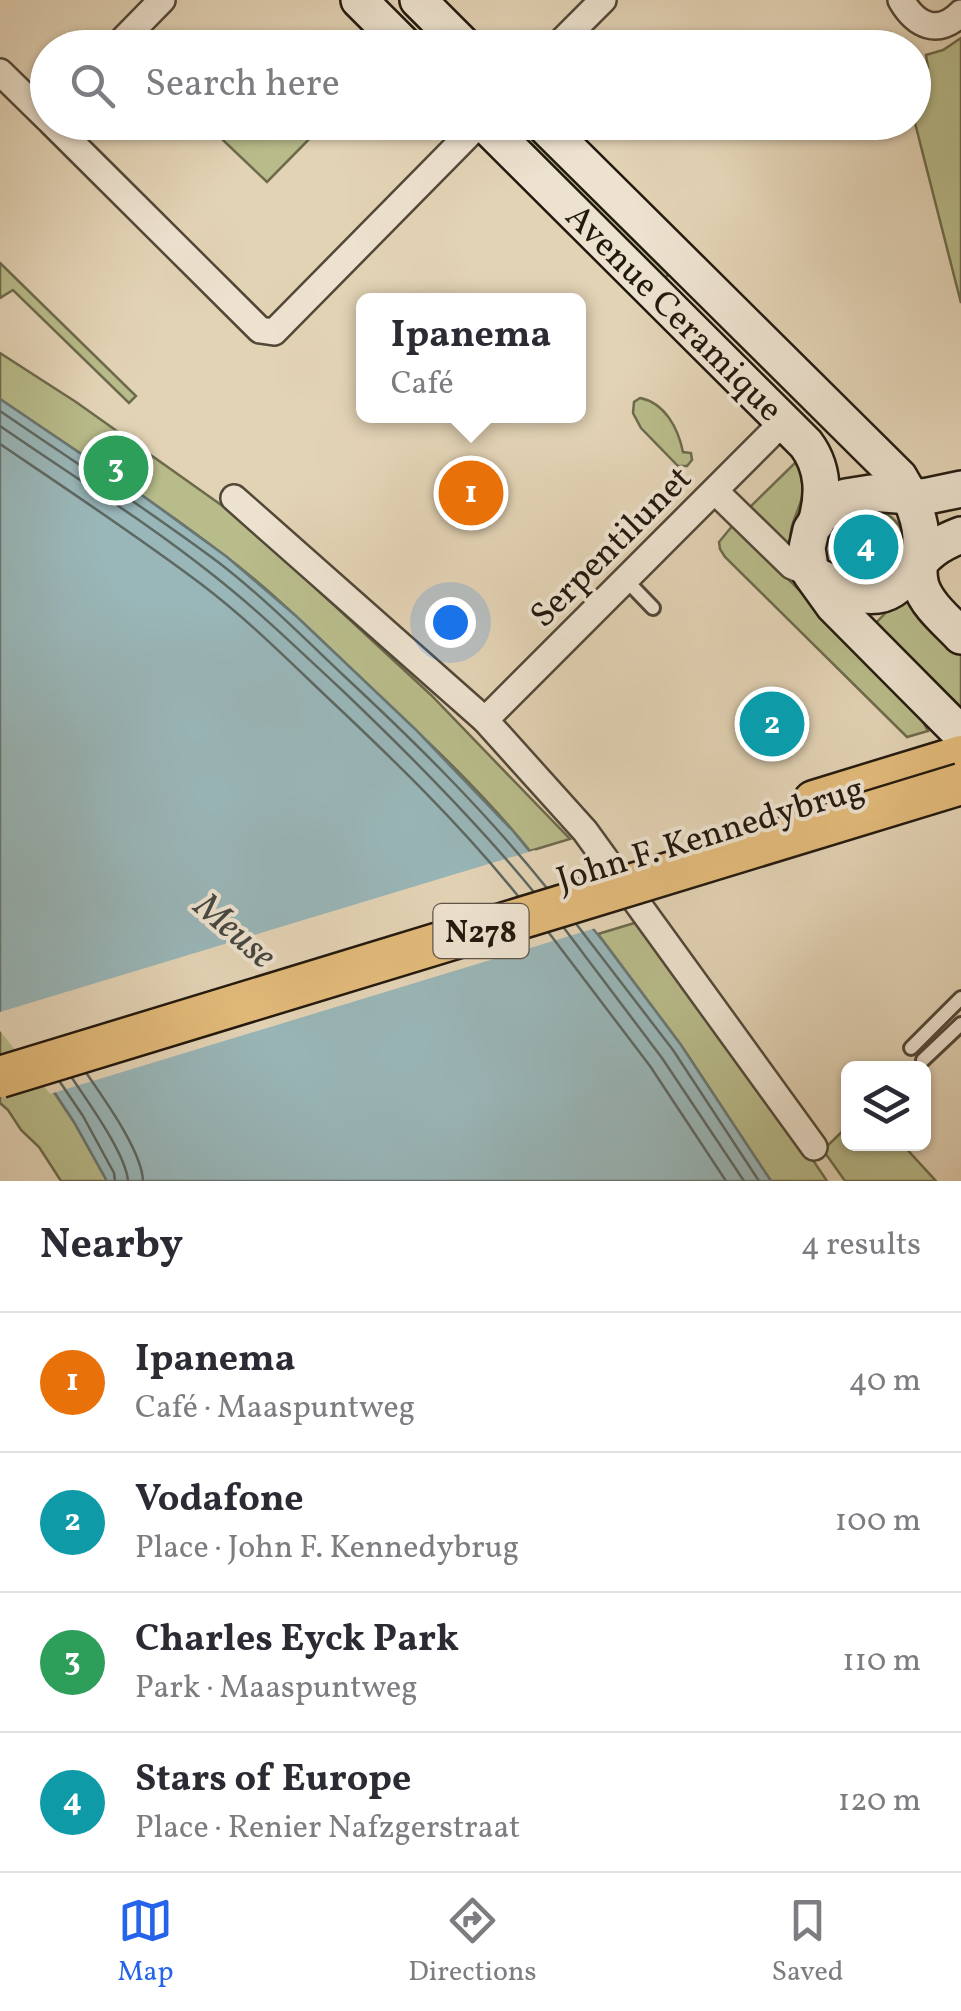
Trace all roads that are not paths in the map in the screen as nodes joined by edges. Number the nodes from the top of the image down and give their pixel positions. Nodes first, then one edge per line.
1 (162, 0) edge
2 (358, 0) edge
3 (418, 0) edge
4 (603, 0) edge
5 (901, 0) edge
6 (961, 13) edge
7 (133, 30) edge
8 (388, 30) edge
9 (448, 30) edge
10 (574, 30) edge
11 (0, 72) edge
12 (30, 101) edge
13 (69, 140) edge
14 (464, 140) edge
15 (500, 140) edge
16 (559, 140) edge
17 (784, 421) junction
18 (961, 489) edge
19 (715, 490) junction
20 (910, 496) junction
21 (234, 498) dead end
22 (816, 523) junction
23 (961, 535) edge
24 (919, 563) junction
25 (811, 574) junction
26 (626, 580) junction
27 (654, 608) dead end
28 (961, 636) edge
29 (485, 720) junction
30 (961, 734) edge
31 (961, 756) edge
32 (961, 784) edge
33 (961, 998) edge
34 (961, 1024) edge
35 (911, 1048) dead end
36 (0, 1050) edge
37 (922, 1060) dead end
38 (0, 1078) edge
39 (814, 1148) dead end

1 - 7 street
2 - 8 street
3 - 9 street
4 - 10 street
5 - 6 street
11 - 12 street
13 - 14 street
15 - 17 street, Avenue Ceramique
16 - 20 street, Avenue Ceramique
17 - 19 street, Serpentilunet
17 - 22 street, Avenue Ceramique
18 - 20 street
19 - 25 street
19 - 26 street, Serpentilunet
20 - 22 street
20 - 24 street
21 - 29 street
22 - 25 street
23 - 24 street
24 - 25 street
24 - 28 street
25 - 30 street
26 - 27 lane
26 - 29 street, Serpentilunet
29 - 39 street
31 - 36 main road, John F. Kennedybrug / N278
32 - 38 main road, John F. Kennedybrug / N278, bridge
33 - 35 lane
34 - 37 lane

